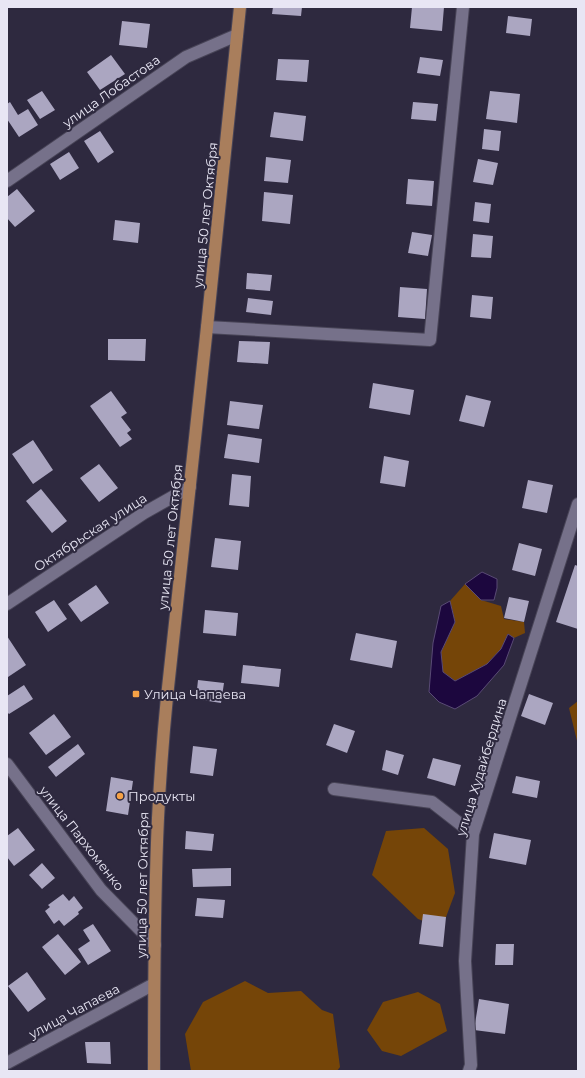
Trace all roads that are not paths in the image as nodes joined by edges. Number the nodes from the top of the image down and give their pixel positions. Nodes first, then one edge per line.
1 (240, 7) edge
2 (463, 7) edge
3 (237, 35) junction
4 (7, 181) edge
5 (207, 327) junction
6 (190, 487) junction
7 (578, 504) edge
8 (7, 604) edge
9 (7, 764) edge
10 (334, 789) dead end
11 (473, 834) junction
12 (155, 945) junction
13 (154, 984) junction
14 (7, 1064) edge
15 (154, 1071) edge
16 (469, 1071) edge

1 - 3 main road, улица 50 лет Октября
2 - 5 street
3 - 4 street, улица Лобастова
3 - 5 main road, улица 50 лет Октября
5 - 6 main road, улица 50 лет Октября
6 - 8 street, Октябрьская улица
6 - 12 main road, улица 50 лет Октября
7 - 11 street, улица Худайбердина
9 - 12 street, улица Пархоменко
10 - 11 street
11 - 16 street, улица Худайбердина
12 - 13 main road, улица 50 лет Октября
13 - 14 street, улица Чапаева
13 - 15 main road, улица 50 лет Октября

